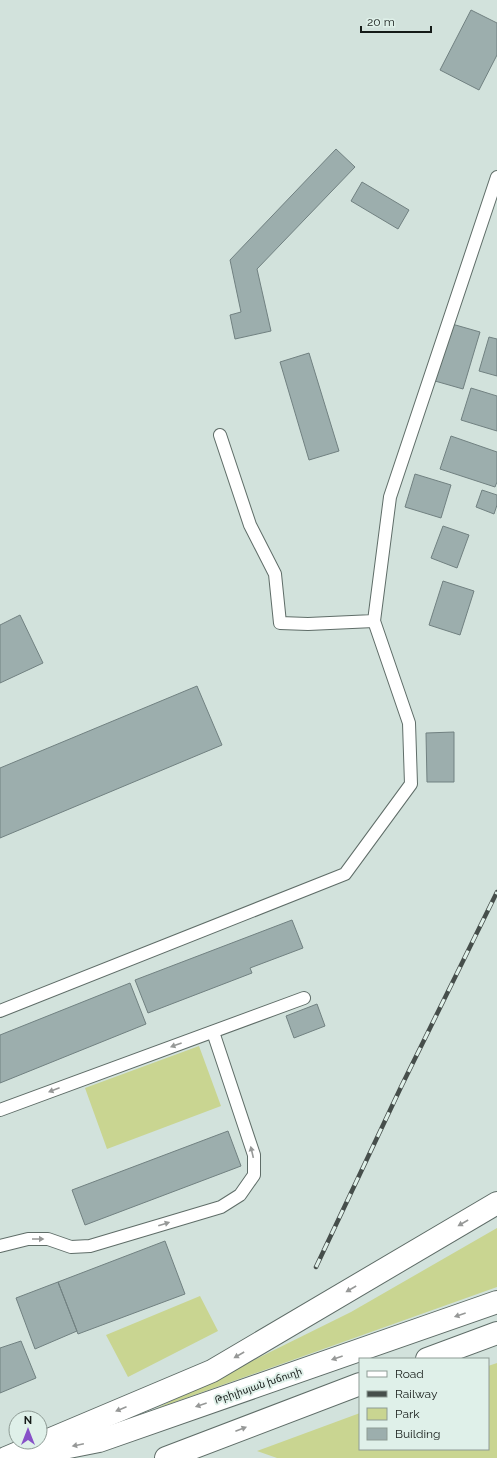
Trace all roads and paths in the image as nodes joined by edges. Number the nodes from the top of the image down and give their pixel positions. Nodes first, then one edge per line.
1 (497, 177) edge
2 (220, 436) dead end
3 (374, 621) junction
4 (304, 998) dead end
5 (0, 1011) edge
6 (213, 1032) junction
7 (0, 1110) edge
8 (497, 1203) edge
9 (0, 1246) edge
10 (497, 1302) edge
11 (497, 1333) edge
12 (430, 1358) edge
13 (359, 1384) edge
14 (6, 1458) edge
15 (16, 1458) edge
16 (166, 1458) edge

1 - 3 lane
2 - 3 lane
3 - 5 lane
4 - 6 lane
6 -> 7 lane
9 -> 6 lane
8 -> 14 main road
10 -> 15 main road, Թբիլիսյան խճուղի
11 - 12 main road
16 -> 13 main road

